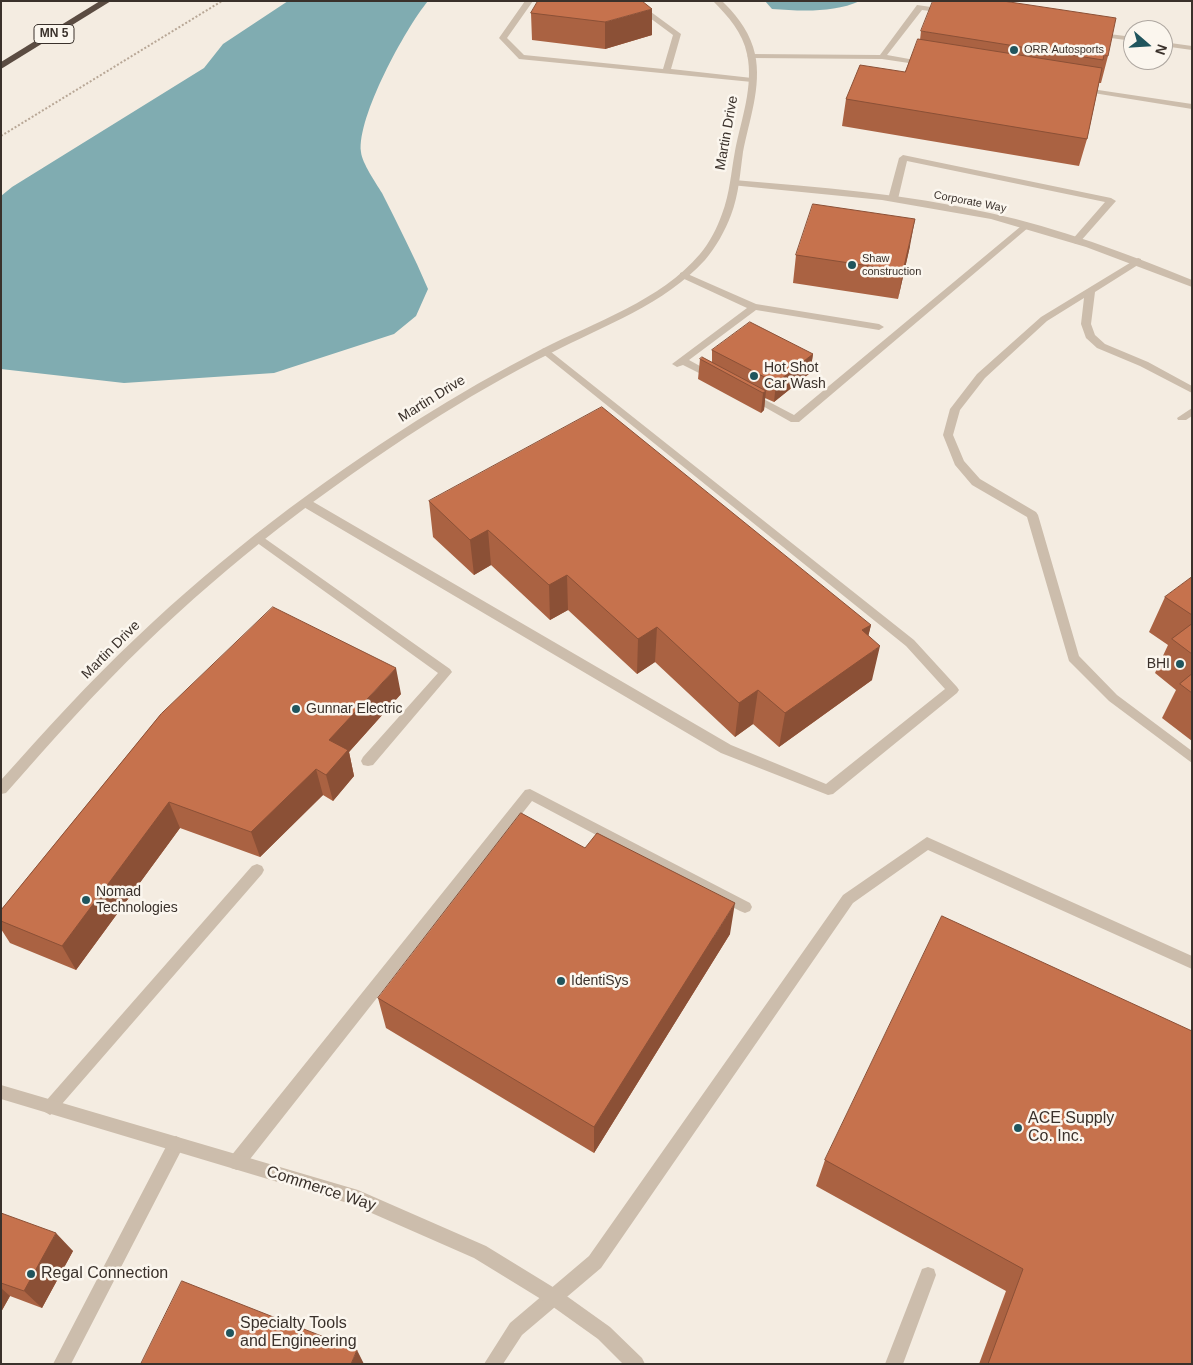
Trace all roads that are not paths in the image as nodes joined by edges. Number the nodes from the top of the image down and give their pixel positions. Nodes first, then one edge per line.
1 (107, 1) edge
2 (529, 1) edge
3 (632, 1) edge
4 (717, 1) edge
5 (958, 13) edge
6 (1084, 32) edge
7 (1123, 38) edge
8 (1173, 45) edge
9 (1192, 48) edge
10 (751, 56) junction
11 (882, 57) junction
12 (931, 64) edge
13 (1, 66) edge
14 (666, 72) junction
15 (752, 80) junction
16 (1076, 88) edge
17 (1192, 107) edge
18 (734, 183) junction
19 (893, 199) junction
20 (1026, 225) junction
21 (1076, 241) junction
22 (1138, 261) junction
23 (683, 275) junction
24 (1192, 284) edge
25 (1090, 292) junction
26 (754, 307) junction
27 (879, 327) dead end
28 (546, 351) junction
29 (725, 383) edge
30 (1192, 390) edge
31 (743, 392) edge
32 (1192, 411) edge
33 (1182, 418) dead end
34 (306, 503) junction
35 (260, 540) junction
36 (1192, 758) edge
37 (368, 762) dead end
38 (1, 789) edge
39 (257, 870) dead end
40 (745, 907) dead end
41 (1192, 963) edge
42 (1, 1092) edge
43 (50, 1107) junction
44 (176, 1144) junction
45 (237, 1162) junction
46 (928, 1275) dead end
47 (555, 1298) junction
48 (62, 1364) edge
49 (493, 1364) edge
50 (636, 1364) edge
51 (894, 1364) edge

1 - 13 highway, MN 5
2 - 14 street
3 - 14 street
4 - 10 street, Martin Drive
5 - 11 street
6 - 7 street
8 - 9 street
10 - 11 street
10 - 15 street, Martin Drive
11 - 12 street
14 - 15 street
15 - 18 street, Martin Drive
16 - 17 street
18 - 19 street, Corporate Way
18 - 23 street, Martin Drive
19 - 20 street, Corporate Way
19 - 21 street
20 - 21 street, Corporate Way
20 - 31 street
21 - 22 street, Corporate Way
22 - 24 street, Corporate Way
22 - 25 street
23 - 26 street
23 - 28 street, Martin Drive
25 - 30 street
25 - 36 street
26 - 27 street
26 - 29 street
28 - 34 street, Martin Drive
28 - 34 street
32 - 33 street
34 - 35 street, Martin Drive
35 - 37 street
35 - 38 street, Martin Drive
39 - 43 street
40 - 45 street
41 - 47 street
42 - 43 street, Commerce Way
43 - 44 street, Commerce Way
44 - 45 street, Commerce Way
44 - 48 street
45 - 47 street, Commerce Way
46 - 51 street
47 - 49 street
47 - 50 street, Commerce Way

